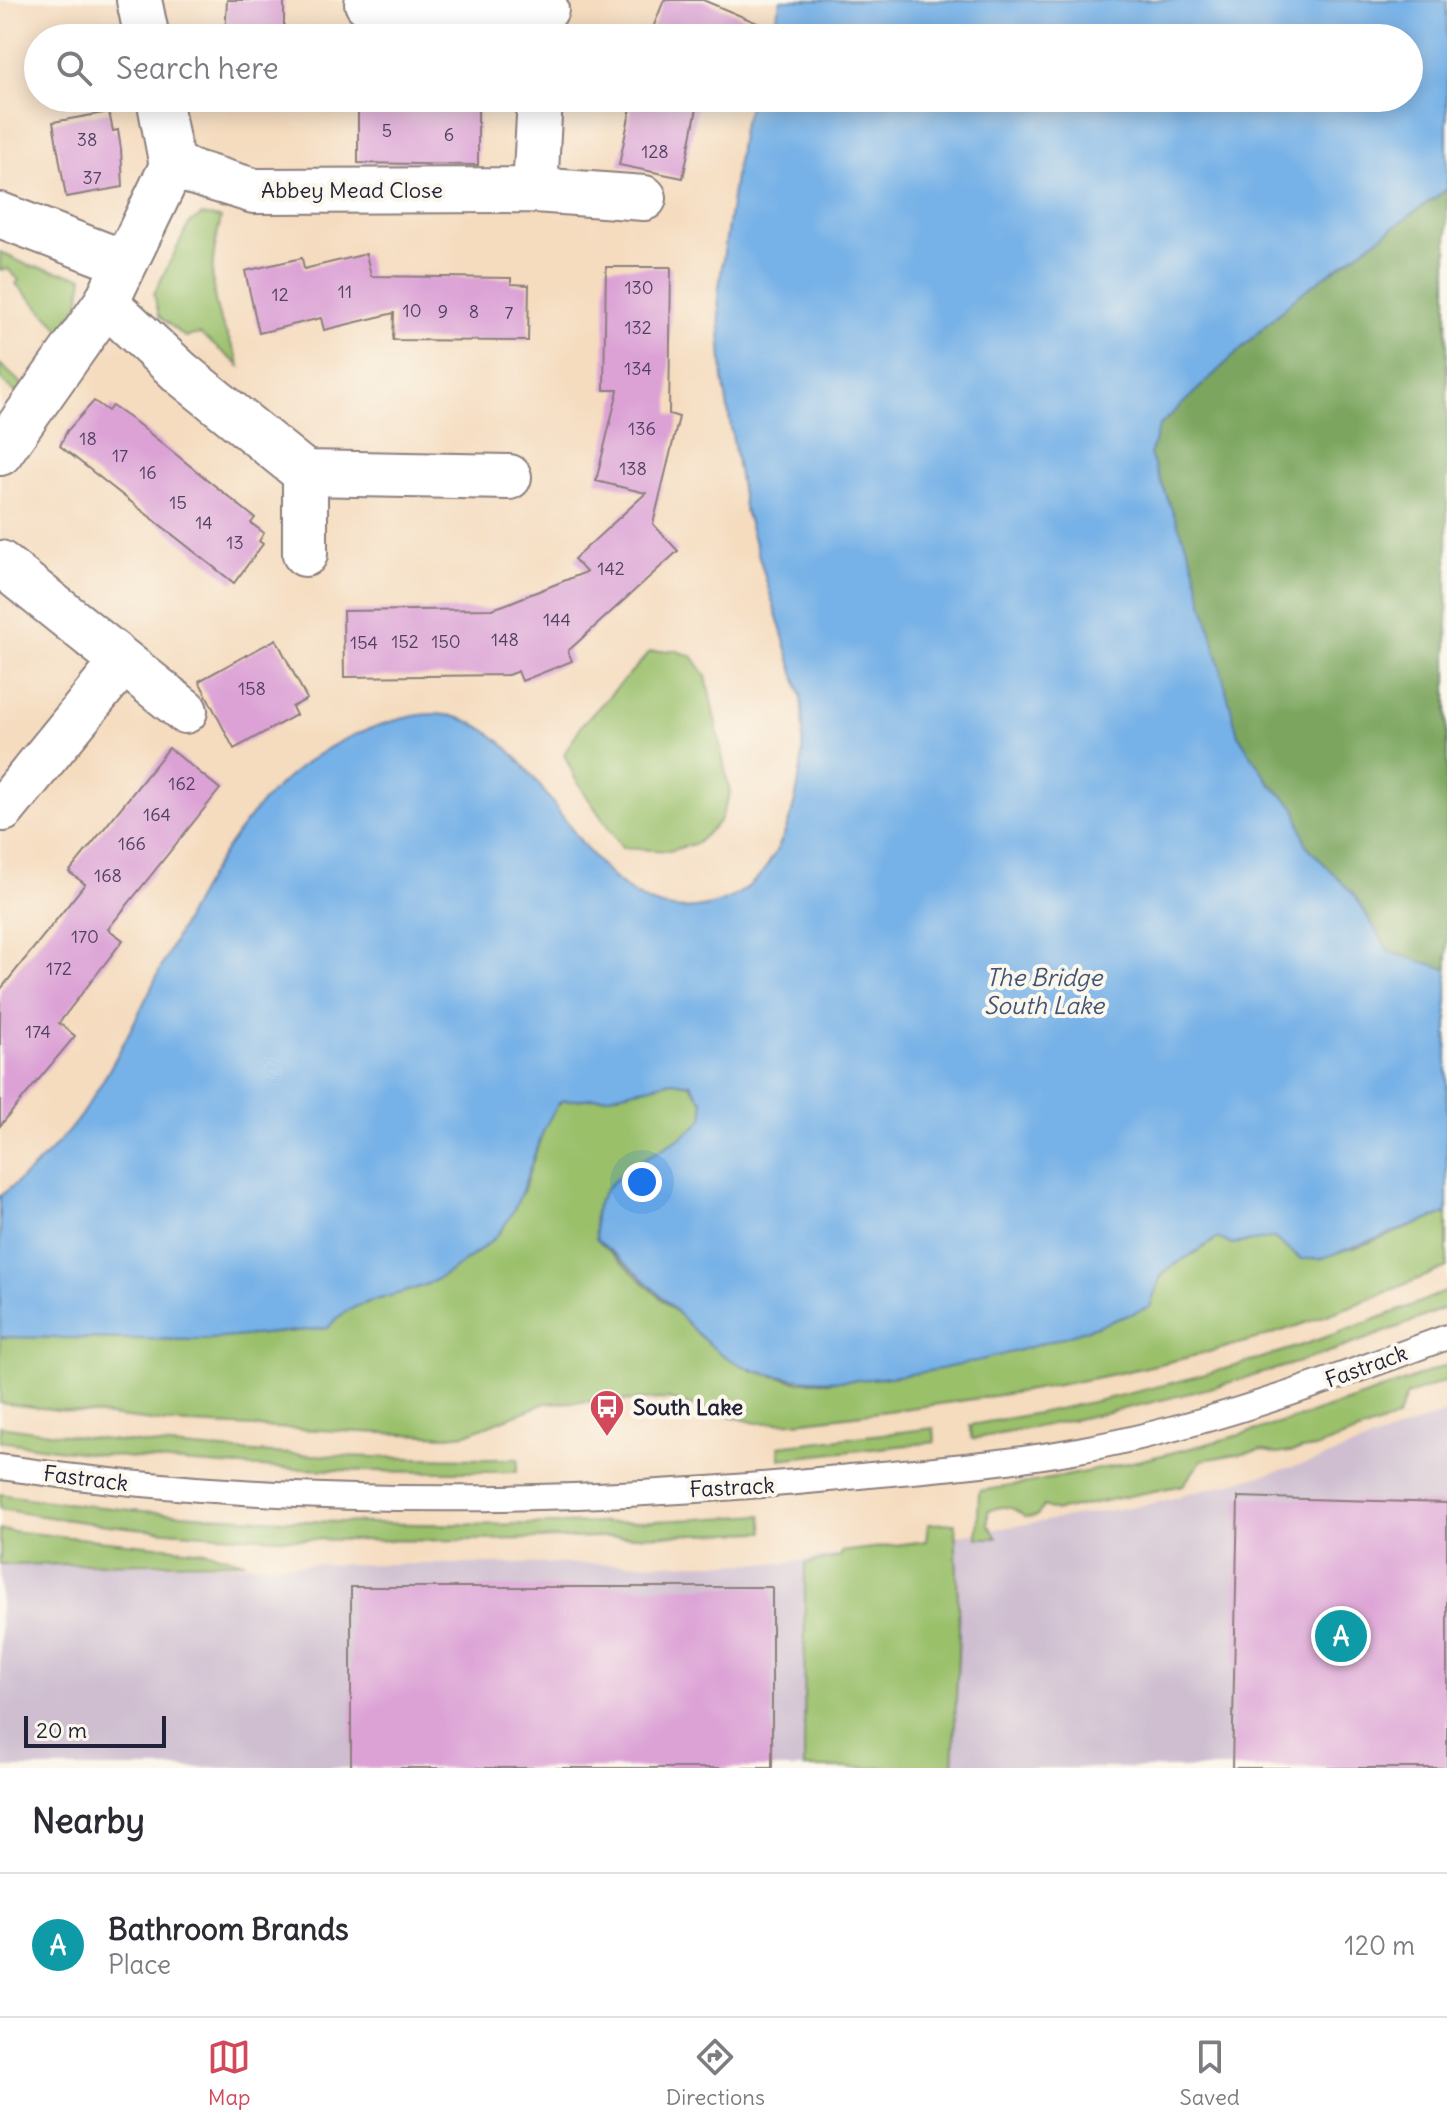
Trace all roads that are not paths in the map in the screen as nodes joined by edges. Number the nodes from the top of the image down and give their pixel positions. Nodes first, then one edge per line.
1 (139, 0) edge
2 (367, 3) dead end
3 (545, 16) edge
4 (144, 24) edge
5 (162, 112) edge
6 (539, 112) edge
7 (172, 166) junction
8 (535, 190) junction
9 (644, 198) dead end
10 (0, 215) edge
11 (125, 263) junction
12 (106, 303) junction
13 (0, 453) edge
14 (305, 473) junction
15 (509, 477) dead end
16 (305, 554) dead end
17 (0, 563) edge
18 (123, 662) junction
19 (185, 711) dead end
20 (3, 809) dead end
21 (1447, 1337) edge
22 (0, 1467) edge

1 - 4 street
2 - 3 street
5 - 7 street
6 - 8 street
7 - 8 street, Abbey Mead Close
7 - 11 street
8 - 9 street, Abbey Mead Close
10 - 11 street
11 - 12 street
12 - 13 street
12 - 14 street
14 - 15 street
14 - 16 street
17 - 18 street
18 - 19 street
18 - 20 street
21 - 22 lane, Fastrack

